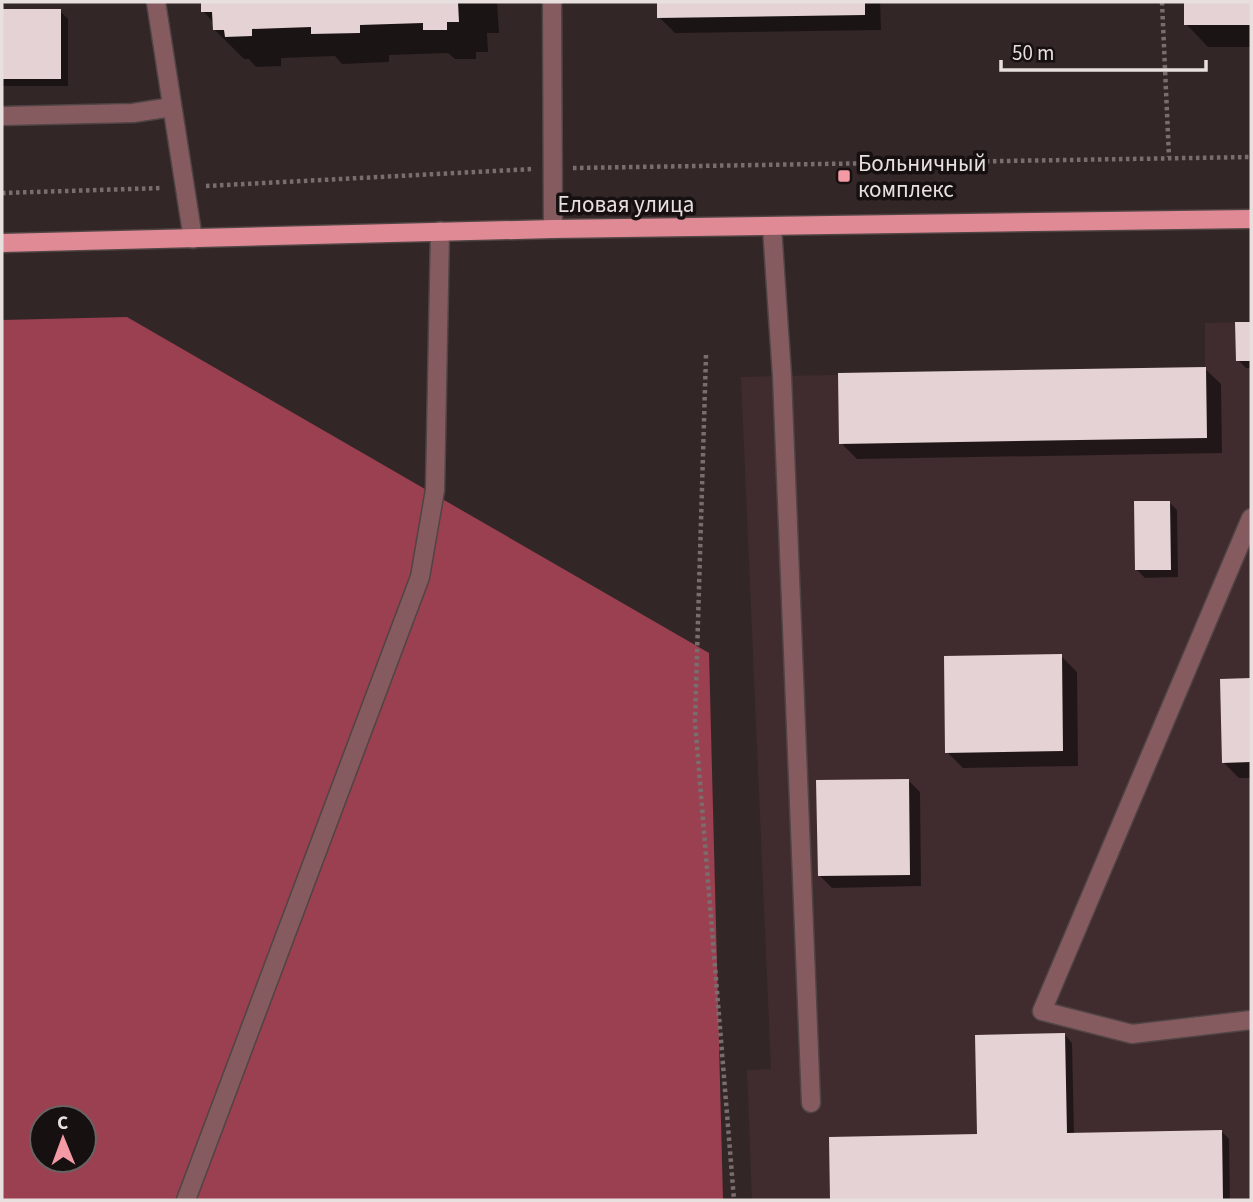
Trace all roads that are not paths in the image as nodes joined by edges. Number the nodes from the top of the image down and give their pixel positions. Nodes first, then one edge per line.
1 (156, 2) edge
2 (552, 2) edge
3 (172, 107) junction
4 (2, 116) edge
5 (1251, 219) edge
6 (772, 227) junction
7 (554, 229) junction
8 (440, 231) junction
9 (193, 239) junction
10 (2, 243) edge
11 (1251, 518) edge
12 (1251, 1020) edge
13 (811, 1103) dead end
14 (186, 1200) edge

1 - 3 street
2 - 7 street
3 - 4 street
3 - 9 street
5 - 6 main road, Еловая улица
6 - 7 main road, Еловая улица
6 - 13 street
7 - 8 main road, Еловая улица
8 - 9 main road, Еловая улица
8 - 14 street
9 - 10 main road, Еловая улица
11 - 12 street

